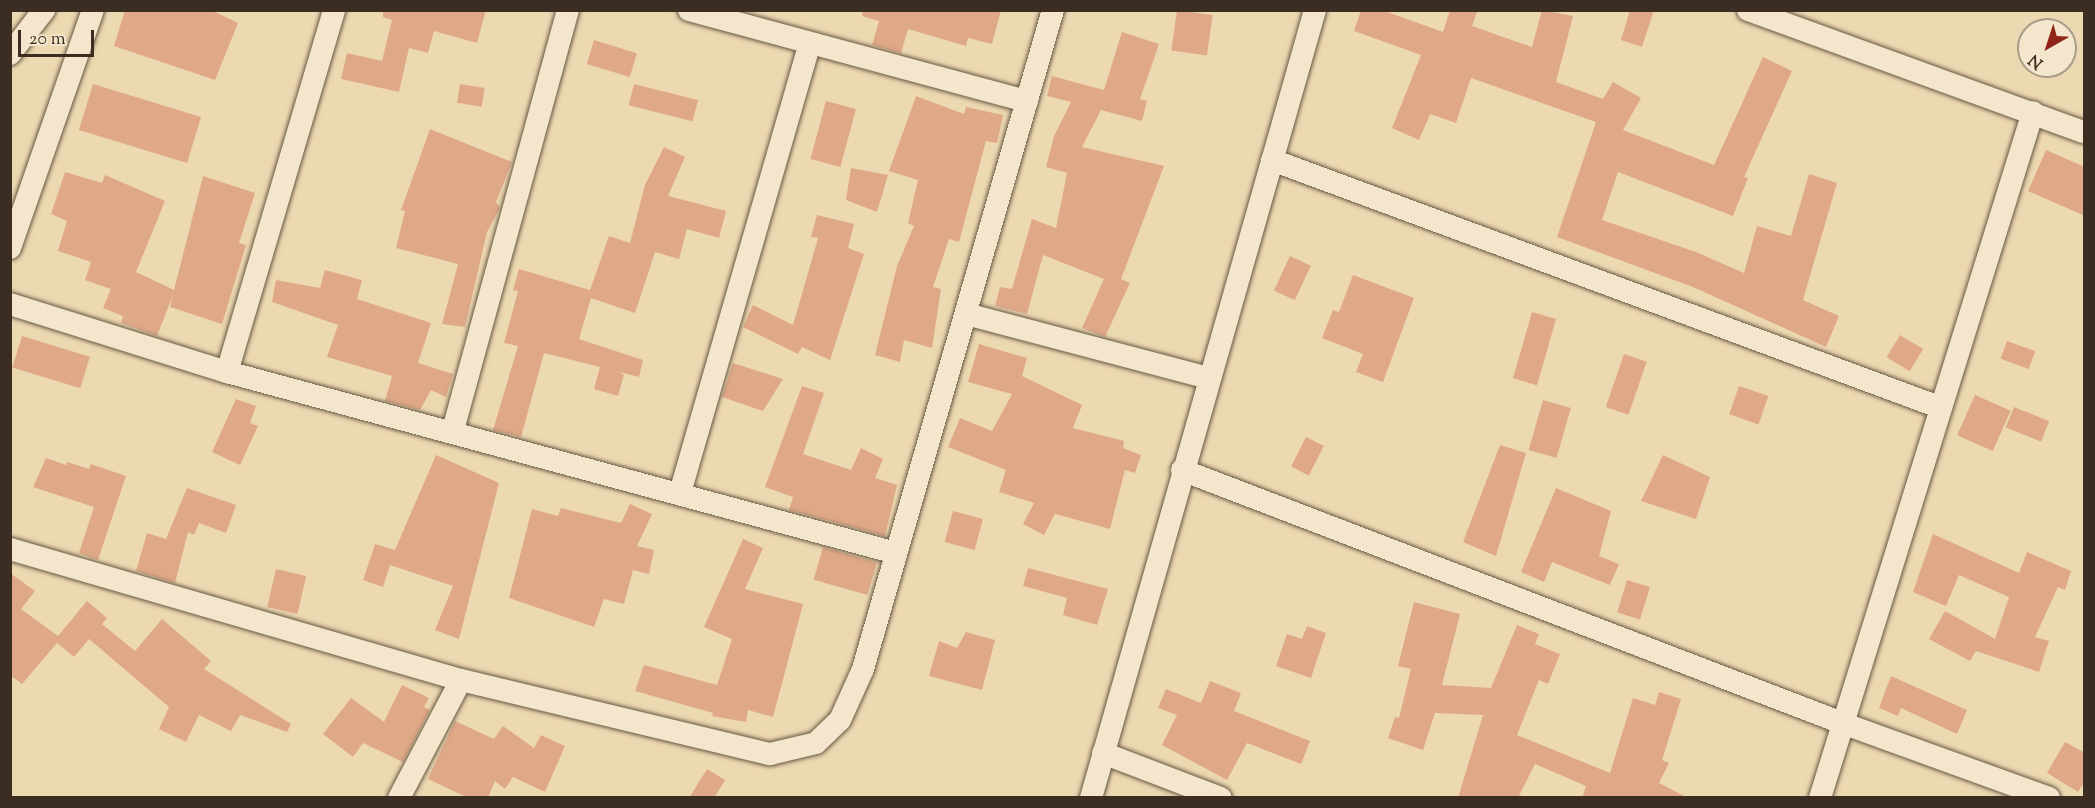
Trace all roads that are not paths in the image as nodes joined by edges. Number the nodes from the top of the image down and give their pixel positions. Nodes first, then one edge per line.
1 (44, 10) edge
2 (93, 10) edge
3 (334, 10) edge
4 (568, 10) edge
5 (689, 10) edge
6 (1053, 10) edge
7 (1316, 10) edge
8 (1748, 10) edge
9 (810, 43) junction
10 (10, 54) edge
11 (1027, 101) junction
12 (2033, 112) junction
13 (2085, 132) edge
14 (1272, 160) junction
15 (10, 248) edge
16 (10, 304) edge
17 (966, 314) junction
18 (227, 372) junction
19 (1209, 378) junction
20 (1939, 407) junction
21 (453, 430) junction
22 (1182, 470) junction
23 (680, 493) junction
24 (10, 549) edge
25 (896, 553) junction
26 (461, 680) junction
27 (1842, 723) junction
28 (1103, 753) junction
29 (399, 798) edge
30 (1091, 798) edge
31 (1221, 798) edge
32 (1820, 798) edge
33 (2049, 798) edge

1 - 10 street
2 - 15 street
3 - 18 street
4 - 21 street
5 - 9 street
6 - 11 street
7 - 14 street
8 - 12 street
9 - 11 street
9 - 23 street
11 - 17 street
12 - 13 street
12 - 20 street
14 - 19 street
14 - 20 street
16 - 18 street
17 - 19 street
17 - 25 street
18 - 21 street
19 - 22 street
20 - 27 street
21 - 23 street
22 - 27 street
22 - 28 street
23 - 25 street
24 - 26 street
25 - 26 street
26 - 29 street
27 - 32 street
27 - 33 street
28 - 30 street
28 - 31 street

